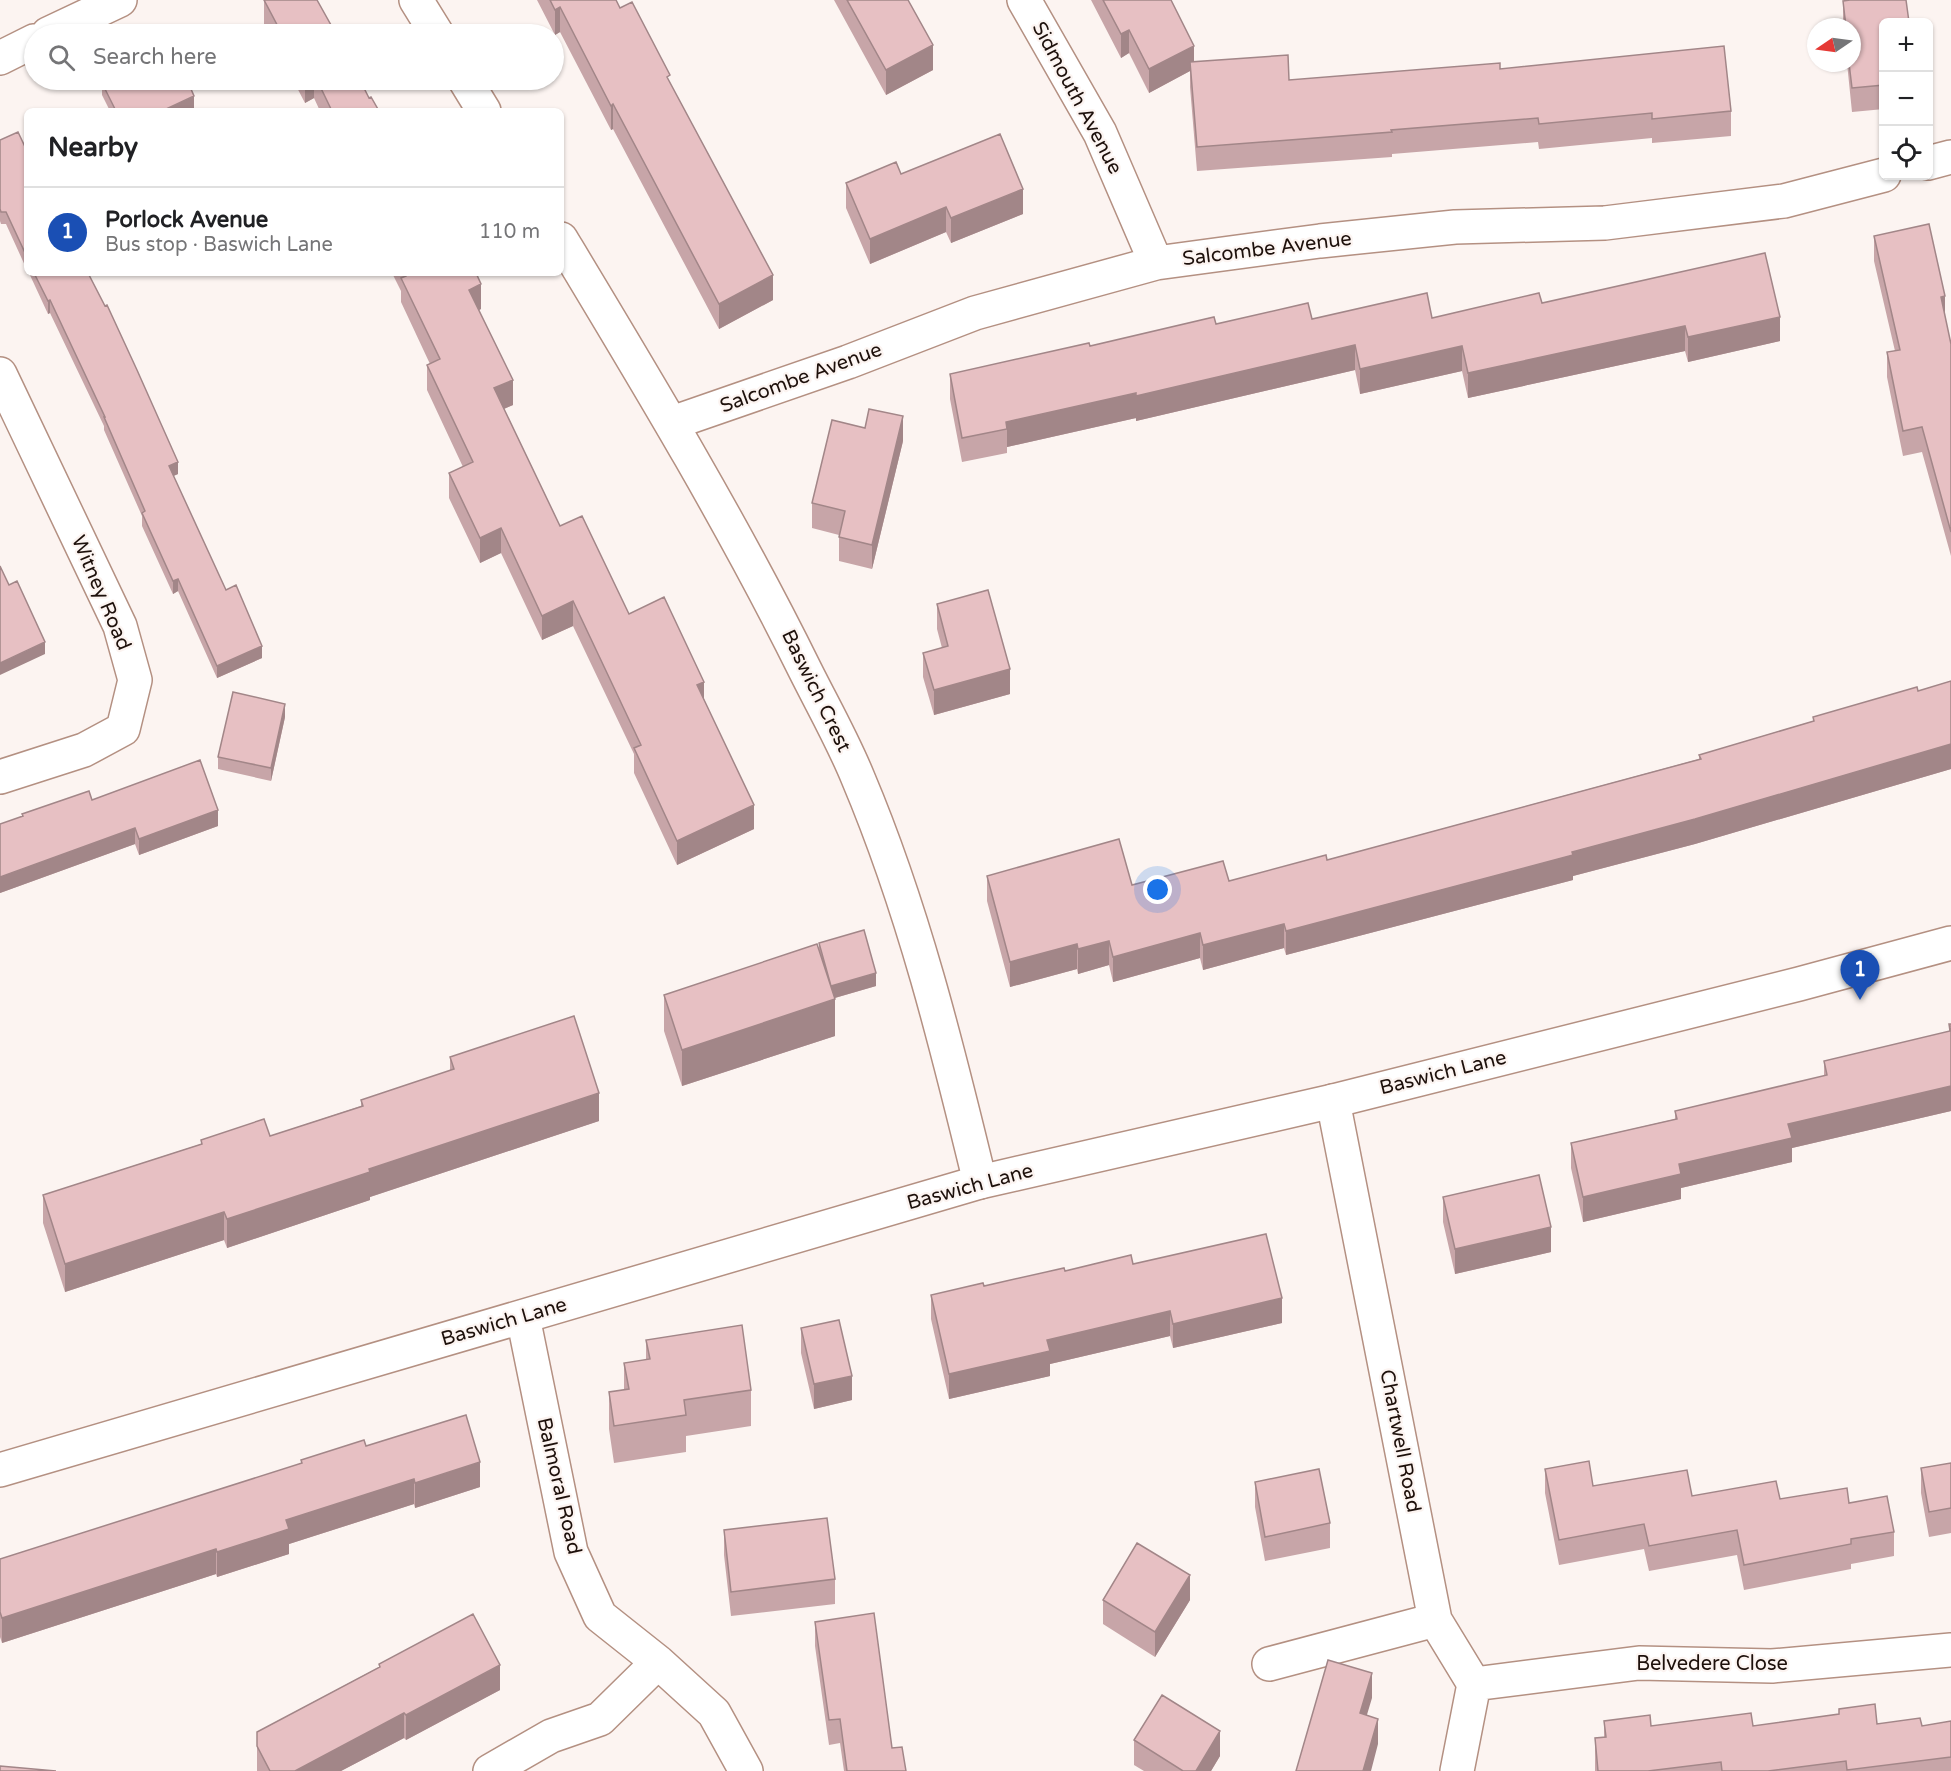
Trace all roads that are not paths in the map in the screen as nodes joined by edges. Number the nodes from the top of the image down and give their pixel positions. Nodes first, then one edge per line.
1 (120, 0) edge
2 (416, 0) edge
3 (1024, 0) edge
4 (69, 24) edge
5 (431, 24) edge
6 (24, 46) edge
7 (0, 58) edge
8 (471, 90) edge
9 (482, 108) edge
10 (1951, 157) edge
11 (1933, 162) edge
12 (1879, 176) edge
13 (564, 244) edge
14 (1156, 263) junction
15 (0, 374) edge
16 (672, 423) junction
17 (0, 777) edge
18 (1951, 943) edge
19 (1333, 1101) junction
20 (980, 1182) junction
21 (523, 1317) junction
22 (0, 1470) edge
23 (1435, 1620) junction
24 (1951, 1650) edge
25 (658, 1662) junction
26 (1269, 1664) dead end
27 (1474, 1684) junction
28 (490, 1771) edge
29 (746, 1771) edge
30 (1457, 1771) edge

1 - 4 street
2 - 5 street
3 - 14 street, Sidmouth Avenue
6 - 7 street
8 - 9 street
10 - 11 street
12 - 14 street, Salcombe Avenue
13 - 16 street, Baswich Crest
14 - 16 street, Salcombe Avenue
15 - 17 street, Witney Road
16 - 20 street, Baswich Crest
18 - 19 street, Baswich Lane
19 - 20 street, Baswich Lane
19 - 23 street, Chartwell Road
20 - 21 street, Baswich Lane
21 - 22 street, Baswich Lane
21 - 25 street, Balmoral Road
23 - 26 street
23 - 27 street, Chartwell Road
24 - 27 street, Belvedere Close
25 - 28 street
25 - 29 street, Balmoral Road
27 - 30 street

